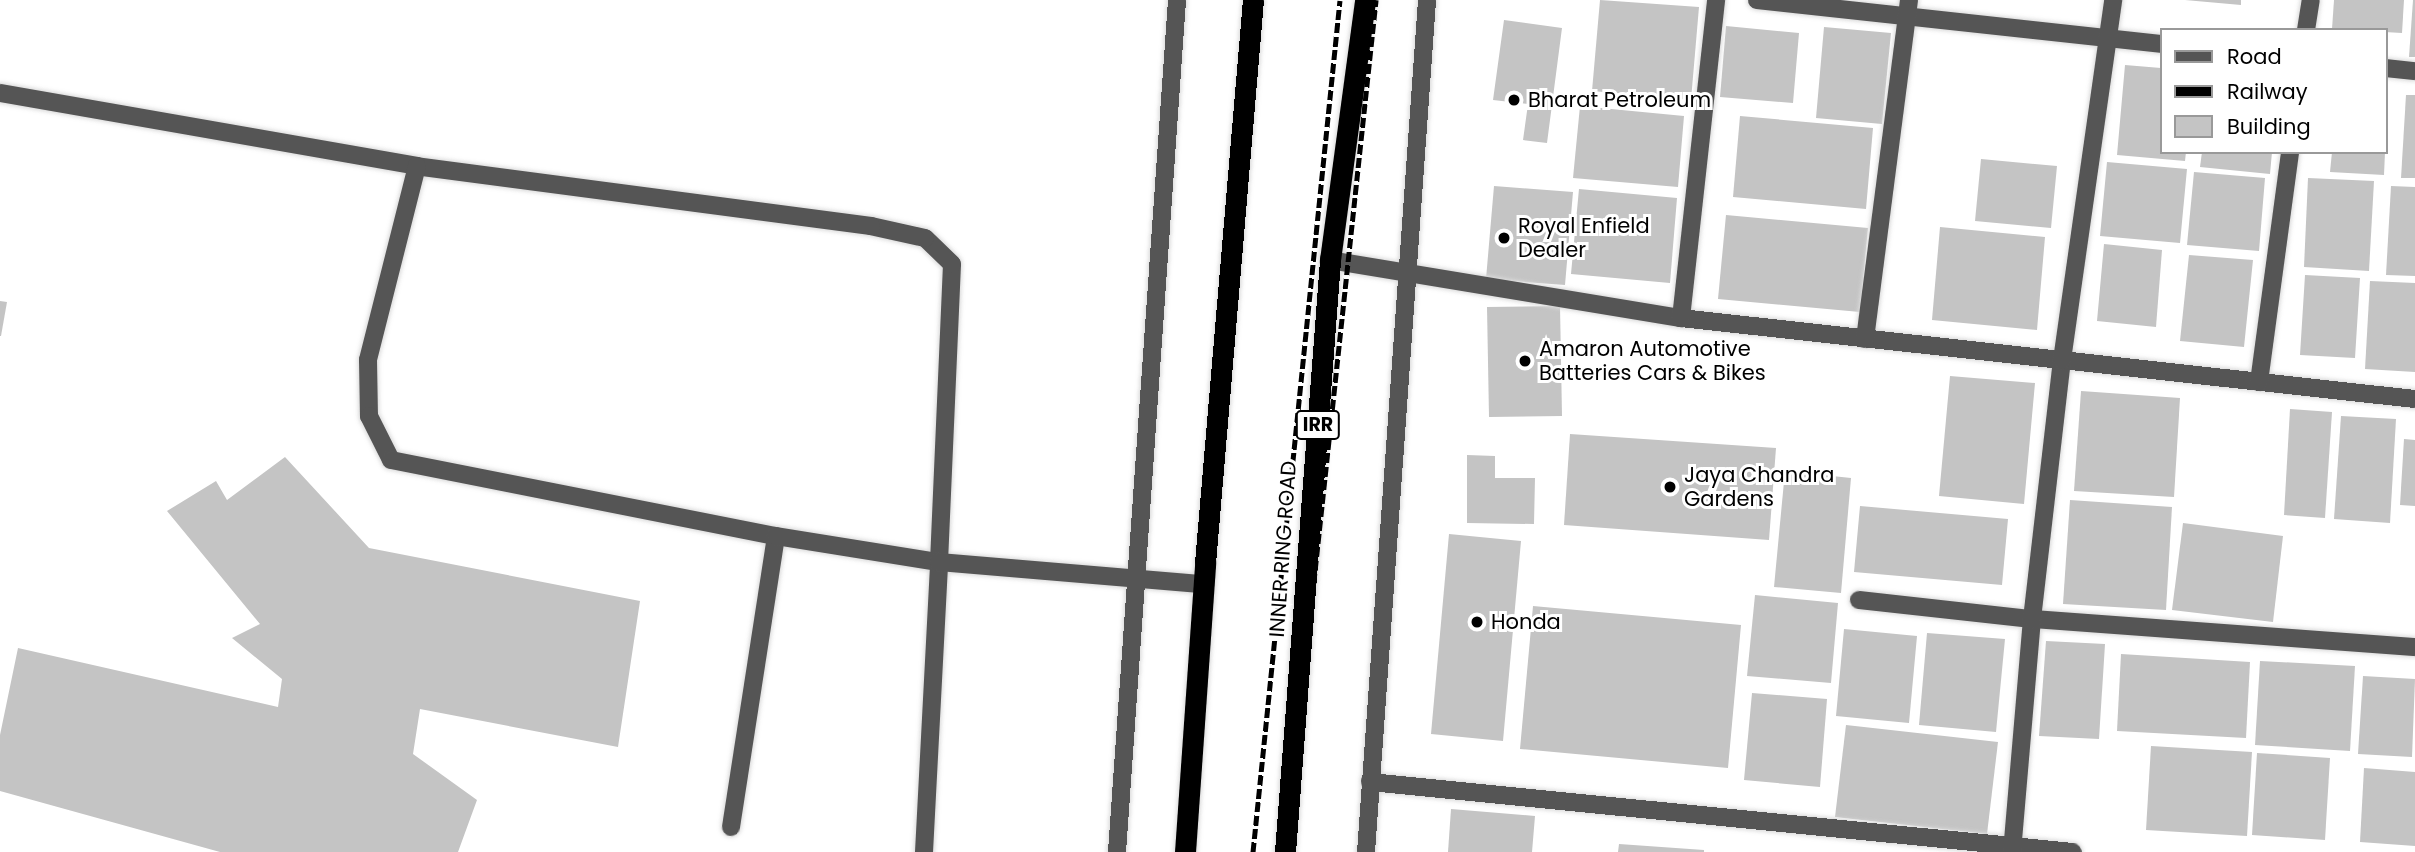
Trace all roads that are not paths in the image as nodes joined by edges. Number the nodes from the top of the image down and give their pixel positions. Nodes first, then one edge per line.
1 (1178, 0) edge
2 (1253, 0) edge
3 (1365, 0) edge
4 (1427, 0) edge
5 (1716, 0) edge
6 (1757, 0) edge
7 (2113, 0) edge
8 (2311, 0) edge
9 (1908, 8) edge
10 (2306, 28) edge
11 (2106, 38) junction
12 (2160, 44) edge
13 (2387, 68) edge
14 (2415, 71) edge
15 (0, 93) edge
16 (2290, 154) edge
17 (417, 166) junction
18 (1330, 260) junction
19 (1410, 275) junction
20 (1681, 318) junction
21 (1865, 339) junction
22 (2062, 360) junction
23 (2259, 382) junction
24 (2415, 399) edge
25 (776, 536) junction
26 (939, 562) junction
27 (1135, 576) junction
28 (1203, 584) junction
29 (1859, 600) dead end
30 (2032, 619) junction
31 (2415, 647) edge
32 (1370, 782) junction
33 (731, 827) dead end
34 (2012, 849) edge
35 (924, 852) edge
36 (1117, 852) edge
37 (1185, 852) edge
38 (1285, 852) edge
39 (1366, 852) edge
40 (2073, 852) edge

1 - 27 street
2 - 28 highway
3 - 18 highway, INNER RING ROAD / IRR
4 - 19 street
5 - 20 street
6 - 9 street
7 - 11 street
8 - 10 street
9 - 11 street
9 - 21 street
11 - 12 street
11 - 22 street
13 - 14 street
15 - 17 street
16 - 23 street
17 - 25 street
17 - 26 street
18 - 19 street
18 - 38 highway, INNER RING ROAD / IRR
19 - 20 street
19 - 32 street
20 - 21 street
21 - 22 street
22 - 23 street
22 - 30 street
23 - 24 street
25 - 26 street
25 - 33 street
26 - 27 street
26 - 35 street
27 - 28 street
27 - 36 street
28 - 37 highway
29 - 30 street
30 - 31 street
30 - 34 street
32 - 34 street
32 - 39 street
34 - 40 street

